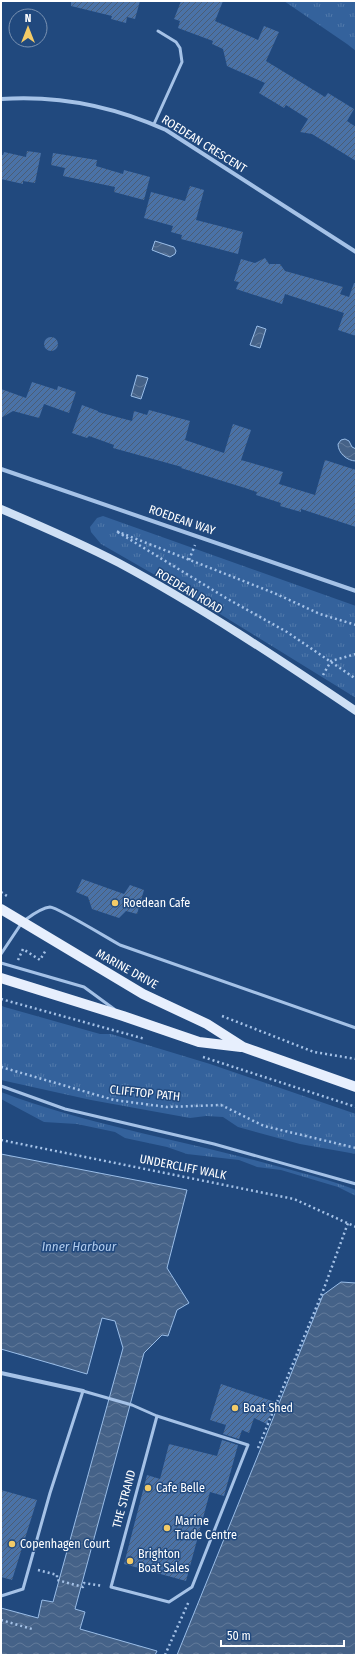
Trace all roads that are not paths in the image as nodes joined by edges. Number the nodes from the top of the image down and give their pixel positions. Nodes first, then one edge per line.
1 (158, 31) dead end
2 (1, 99) edge
3 (154, 124) junction
4 (356, 252) edge
5 (1, 469) edge
6 (1, 509) edge
7 (356, 591) edge
8 (356, 711) edge
9 (1, 909) edge
10 (23, 922) junction
11 (1, 954) edge
12 (1, 963) edge
13 (1, 978) edge
14 (123, 1016) junction
15 (356, 1028) edge
16 (243, 1047) junction
17 (1, 1086) edge
18 (356, 1087) edge
19 (356, 1184) edge
20 (1, 1373) edge
21 (83, 1391) junction
22 (157, 1416) junction
23 (1, 1596) edge

1 - 3 lane
2 - 3 street, ROEDEAN CRESCENT
3 - 4 street, ROEDEAN CRESCENT
5 - 7 street, ROEDEAN WAY
6 - 8 main road, ROEDEAN ROAD
9 - 10 main road, MARINE DRIVE
10 - 11 lane
10 - 15 lane
10 - 16 main road, MARINE DRIVE
12 - 14 lane
13 - 14 main road, MARINE DRIVE
14 - 16 main road, MARINE DRIVE
16 - 18 main road, MARINE DRIVE
17 - 19 lane
20 - 21 street
21 - 22 lane
21 - 23 lane
22 - 22 lane, THE STRAND

